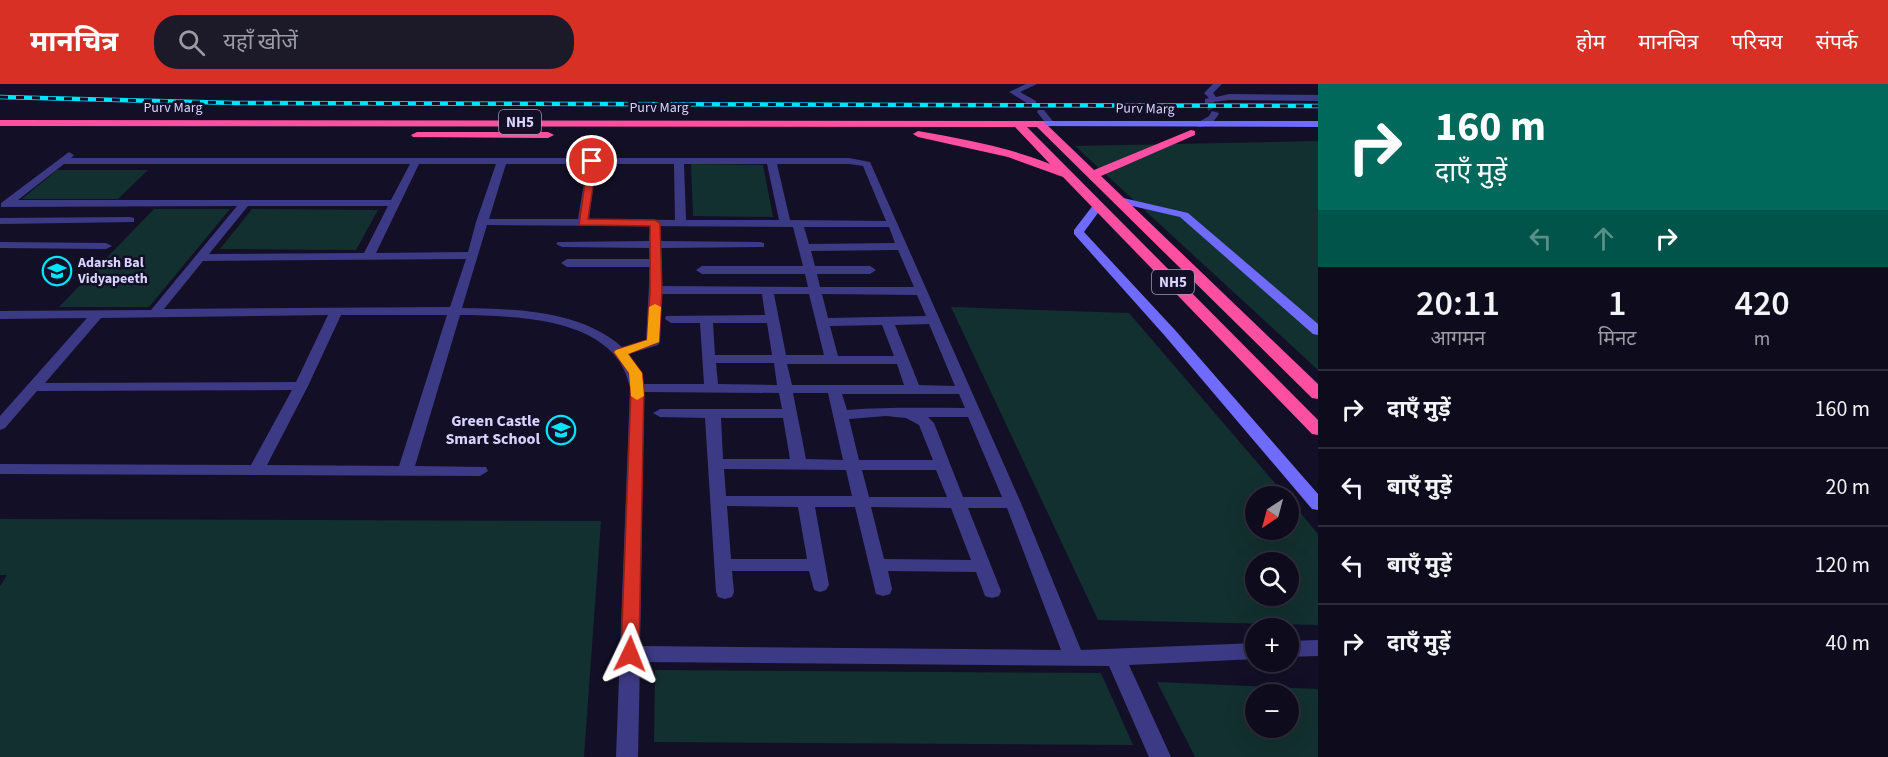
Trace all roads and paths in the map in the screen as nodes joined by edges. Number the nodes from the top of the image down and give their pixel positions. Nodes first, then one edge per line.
1 (1033, 84) edge
2 (1218, 84) edge
3 (1318, 98) edge
4 (1033, 103) dead end
5 (1215, 113) dead end
6 (0, 123) edge
7 (1046, 123) junction
8 (1318, 124) edge
9 (1022, 128) junction
10 (1196, 129) junction
11 (1318, 133) edge
12 (918, 134) junction
13 (45, 135) dead end
14 (74, 152) dead end
15 (61, 161) junction
16 (416, 161) junction
17 (501, 161) junction
18 (592, 161) junction
19 (679, 161) junction
20 (771, 161) junction
21 (1093, 175) junction
22 (1078, 185) junction
23 (1119, 200) junction
24 (245, 203) junction
25 (394, 203) junction
26 (4, 206) edge
27 (1098, 206) junction
28 (130, 220) dead end
29 (0, 221) edge
30 (482, 222) junction
31 (583, 222) junction
32 (655, 223) junction
33 (681, 223) junction
34 (756, 223) junction
35 (785, 223) junction
36 (798, 223) junction
37 (894, 224) junction
38 (562, 244) dead end
39 (655, 244) junction
40 (700, 244) junction
41 (0, 245) edge
42 (106, 246) dead end
43 (858, 246) junction
44 (903, 246) junction
45 (804, 248) junction
46 (471, 255) junction
47 (368, 256) junction
48 (762, 257) junction
49 (200, 258) junction
50 (567, 263) dead end
51 (655, 263) junction
52 (702, 270) junction
53 (810, 270) junction
54 (870, 270) junction
55 (703, 290) junction
56 (767, 290) junction
57 (814, 290) junction
58 (656, 291) junction
59 (876, 291) junction
60 (922, 291) junction
61 (336, 311) junction
62 (453, 312) junction
63 (0, 315) edge
64 (97, 315) junction
65 (153, 315) junction
66 (671, 319) dead end
67 (706, 319) junction
68 (774, 320) junction
69 (887, 320) junction
70 (934, 320) junction
71 (823, 322) junction
72 (1318, 331) edge
73 (620, 352) junction
74 (709, 359) junction
75 (780, 360) junction
76 (832, 360) junction
77 (903, 360) junction
78 (301, 386) junction
79 (34, 387) junction
80 (637, 388) junction
81 (711, 389) junction
82 (786, 389) junction
83 (834, 389) junction
84 (913, 389) junction
85 (965, 390) junction
86 (1318, 394) edge
87 (974, 412) junction
88 (660, 413) dead end
89 (909, 413) junction
90 (790, 414) junction
91 (716, 415) junction
92 (841, 415) junction
93 (0, 425) edge
94 (1318, 430) edge
95 (717, 464) junction
96 (799, 464) junction
97 (853, 465) junction
98 (942, 465) junction
99 (0, 469) edge
100 (256, 471) junction
101 (405, 471) junction
102 (480, 471) dead end
103 (719, 501) junction
104 (806, 502) junction
105 (862, 502) junction
106 (956, 503) junction
107 (1013, 503) junction
108 (1318, 505) edge
109 (723, 565) junction
110 (817, 565) junction
111 (877, 565) junction
112 (982, 566) junction
113 (820, 585) dead end
114 (883, 589) dead end
115 (992, 591) dead end
116 (725, 592) dead end
117 (1318, 648) edge
118 (1299, 649) edge
119 (1245, 652) edge
120 (630, 654) junction
121 (1074, 658) junction
122 (1116, 658) junction
123 (627, 757) edge
124 (1160, 757) edge

1 - 4 street
2 - 3 street
5 - 10 street
6 - 9 highway, Purv Marg / NH5
7 - 9 highway, NH5
7 - 10 street, Purv Marg
7 - 21 highway, NH5
8 - 10 street, Purv Marg
9 - 12 highway, Purv Marg / NH5
9 - 22 highway, NH5
10 - 11 street, Purv Marg
10 - 21 highway
12 - 13 highway, Purv Marg / NH5
12 - 22 highway
14 - 15 street
15 - 16 street
15 - 26 street
16 - 17 street
16 - 25 street
17 - 18 street
17 - 30 street
18 - 19 street
18 - 31 street
19 - 20 street
19 - 33 street
20 - 35 street
20 - 37 street
21 - 23 highway, NH5
22 - 27 highway, NH5
23 - 72 street
23 - 86 highway, NH5
24 - 25 street
24 - 26 street
24 - 49 street
25 - 47 street
27 - 94 highway, NH5
27 - 108 street
28 - 29 street
30 - 31 street
30 - 46 street
31 - 32 street
32 - 33 street
32 - 39 street
33 - 34 street
34 - 35 street
34 - 48 street
35 - 36 street
36 - 37 street
36 - 45 street
37 - 44 street
38 - 39 street
39 - 40 street
39 - 51 street
40 - 48 street
40 - 52 street
41 - 42 street
43 - 44 street
43 - 45 street
43 - 54 street
44 - 60 street
45 - 53 street
46 - 47 street
46 - 62 street
47 - 49 street
48 - 52 street
48 - 53 street
49 - 65 street
50 - 51 street
51 - 58 street
52 - 55 street
53 - 54 street
53 - 57 street
54 - 59 street
55 - 56 street
55 - 58 street
56 - 57 street
56 - 68 street
57 - 59 street
57 - 71 street
58 - 73 street
59 - 60 street
60 - 70 street
61 - 62 street
61 - 65 street
61 - 78 street
62 - 73 street
62 - 101 street
63 - 64 street
64 - 65 street
64 - 79 street
66 - 67 street
67 - 68 street
67 - 74 street
68 - 75 street
69 - 70 street
69 - 71 street
69 - 77 street
70 - 85 street
71 - 76 street
73 - 80 street
74 - 75 street
74 - 81 street
75 - 76 street
75 - 82 street
76 - 77 street
77 - 84 street
78 - 79 street
78 - 100 street
79 - 93 street
80 - 81 street
80 - 120 street
81 - 82 street
82 - 83 street
82 - 90 street
83 - 84 street
83 - 92 street
84 - 85 street
85 - 87 street
87 - 89 street
87 - 107 street
88 - 91 street
89 - 92 street
89 - 98 street
90 - 91 street
90 - 96 street
91 - 95 street
92 - 97 street
95 - 96 street
95 - 103 street
96 - 97 street
97 - 98 street
97 - 105 street
98 - 106 street
99 - 100 street
100 - 101 street
101 - 102 street
103 - 104 street
103 - 109 street
104 - 105 street
104 - 110 street
105 - 106 street
105 - 111 street
106 - 107 street
106 - 112 street
107 - 121 street
109 - 110 street
109 - 116 street
110 - 113 street
111 - 112 street
111 - 114 street
112 - 115 street
117 - 118 street
119 - 122 street
120 - 121 street
120 - 123 street
121 - 122 street
122 - 124 street

